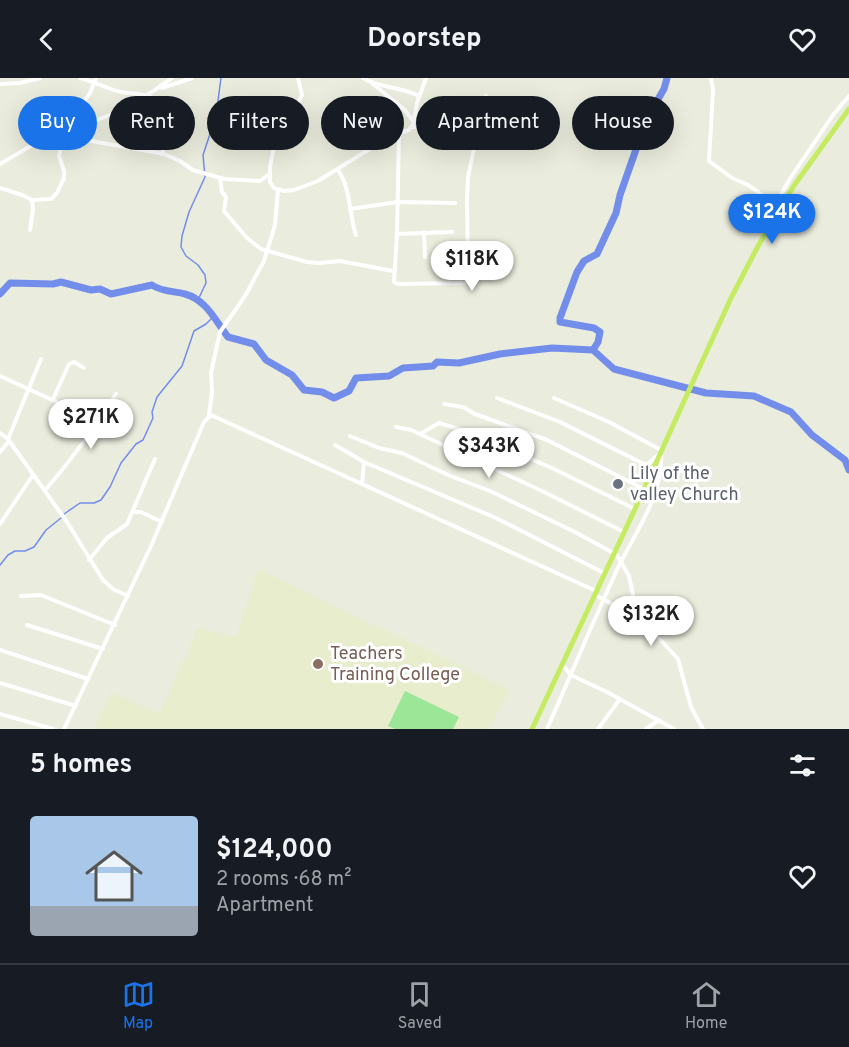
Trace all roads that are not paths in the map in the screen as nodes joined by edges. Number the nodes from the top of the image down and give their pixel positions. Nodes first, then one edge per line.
1 (40, 78) edge
2 (80, 78) edge
3 (172, 78) edge
4 (192, 78) edge
5 (298, 78) edge
6 (363, 78) edge
7 (426, 78) edge
8 (711, 78) edge
9 (95, 80) edge
10 (0, 84) edge
11 (372, 84) junction
12 (155, 90) junction
13 (88, 96) edge
14 (144, 96) joint
15 (419, 96) joint
16 (849, 96) edge
17 (416, 108) edge
18 (849, 109) edge
19 (413, 121) junction
20 (412, 128) junction
21 (416, 128) edge
22 (404, 130) edge
23 (97, 142) edge
24 (24, 150) edge
25 (59, 150) edge
26 (163, 150) edge
27 (367, 150) edge
28 (399, 150) edge
29 (474, 150) edge
30 (162, 154) junction
31 (0, 164) edge
32 (338, 170) junction
33 (269, 174) junction
34 (220, 179) junction
35 (260, 181) junction
36 (273, 186) junction
37 (0, 188) edge
38 (278, 190) junction
39 (32, 200) junction
40 (778, 200) junction
41 (785, 201) junction
42 (398, 202) junction
43 (455, 203) dead end
44 (350, 209) junction
45 (30, 230) dead end
46 (424, 232) junction
47 (452, 232) dead end
48 (397, 234) junction
49 (356, 235) dead end
50 (267, 250) junction
51 (424, 256) dead end
52 (393, 271) junction
53 (41, 359) dead end
54 (84, 368) dead end
55 (0, 376) edge
56 (28, 389) junction
57 (116, 394) dead end
58 (497, 398) dead end
59 (554, 398) dead end
60 (53, 399) junction
61 (444, 404) dead end
62 (209, 415) junction
63 (96, 425) junction
64 (396, 427) dead end
65 (462, 430) junction
66 (0, 433) edge
67 (420, 434) junction
68 (350, 436) dead end
69 (8, 440) junction
70 (335, 446) dead end
71 (452, 450) junction
72 (661, 451) junction
73 (0, 452) edge
74 (155, 459) dead end
75 (364, 462) junction
76 (33, 475) junction
77 (362, 484) junction
78 (644, 489) junction
79 (45, 490) junction
80 (635, 509) junction
81 (133, 513) junction
82 (162, 522) junction
83 (0, 524) edge
84 (624, 532) junction
85 (614, 552) junction
86 (89, 560) junction
87 (621, 562) junction
88 (604, 573) junction
89 (595, 593) junction
90 (21, 596) dead end
91 (128, 596) junction
92 (604, 600) junction
93 (640, 619) junction
94 (27, 625) dead end
95 (115, 625) junction
96 (103, 649) junction
97 (0, 650) edge
98 (562, 664) junction
99 (571, 675) junction
100 (88, 679) junction
101 (0, 683) edge
102 (620, 699) junction
103 (76, 706) junction
104 (0, 714) edge
105 (659, 720) junction
106 (52, 729) edge
107 (64, 729) edge
108 (532, 729) edge
109 (547, 729) edge
110 (598, 729) edge
111 (646, 729) edge
112 (674, 729) edge
113 (703, 729) edge

1 - 10 street
2 - 9 street
3 - 12 street
4 - 12 street
5 - 33 street
6 - 11 street
7 - 15 street
8 - 40 street
9 - 13 street
9 - 14 street
11 - 15 street
11 - 19 street
12 - 14 street
16 - 40 street
17 - 19 street
18 - 41 main road
19 - 20 street
20 - 21 street
20 - 22 street
23 - 30 street
24 - 31 street
25 - 39 street
26 - 30 street
27 - 32 street
28 - 42 street
29 - 52 street
30 - 34 street
32 - 38 street
32 - 44 street
33 - 35 street
33 - 36 street
34 - 35 street
34 - 50 street
35 - 36 street
36 - 38 street
37 - 39 street
38 - 50 street
39 - 45 street
40 - 41 street
41 - 72 main road
42 - 43 street
42 - 44 street
42 - 48 street
44 - 49 street
46 - 47 street
46 - 48 street
46 - 51 street
48 - 52 street
50 - 52 street
50 - 62 street
53 - 56 street
54 - 60 street
55 - 56 street
56 - 60 street
56 - 69 street
57 - 63 street
58 - 72 street
59 - 72 street
60 - 63 street
61 - 78 street
62 - 77 street
62 - 82 street
63 - 79 street
64 - 67 street
65 - 67 street
65 - 71 street
65 - 80 street
66 - 69 street
67 - 71 street
68 - 85 street
69 - 73 street
69 - 76 street
70 - 75 street
71 - 84 street
72 - 78 main road
72 - 87 street
74 - 81 street
75 - 77 street
75 - 88 street
76 - 79 street
76 - 83 street
77 - 89 street
78 - 80 main road
79 - 86 street
80 - 84 main road
81 - 82 street
81 - 86 street
82 - 91 street
84 - 85 main road
85 - 87 street
85 - 88 main road
86 - 91 street
87 - 92 street
87 - 93 street
88 - 89 main road
89 - 92 street
89 - 98 main road
90 - 95 street
91 - 95 street
92 - 93 street
92 - 99 street
93 - 113 street
94 - 96 street
95 - 96 street
96 - 100 street
97 - 100 street
98 - 99 street
98 - 108 main road
99 - 102 street
99 - 109 street
100 - 103 street
101 - 103 street
102 - 105 street
102 - 110 street
103 - 107 street
104 - 106 street
105 - 111 street
105 - 112 street

